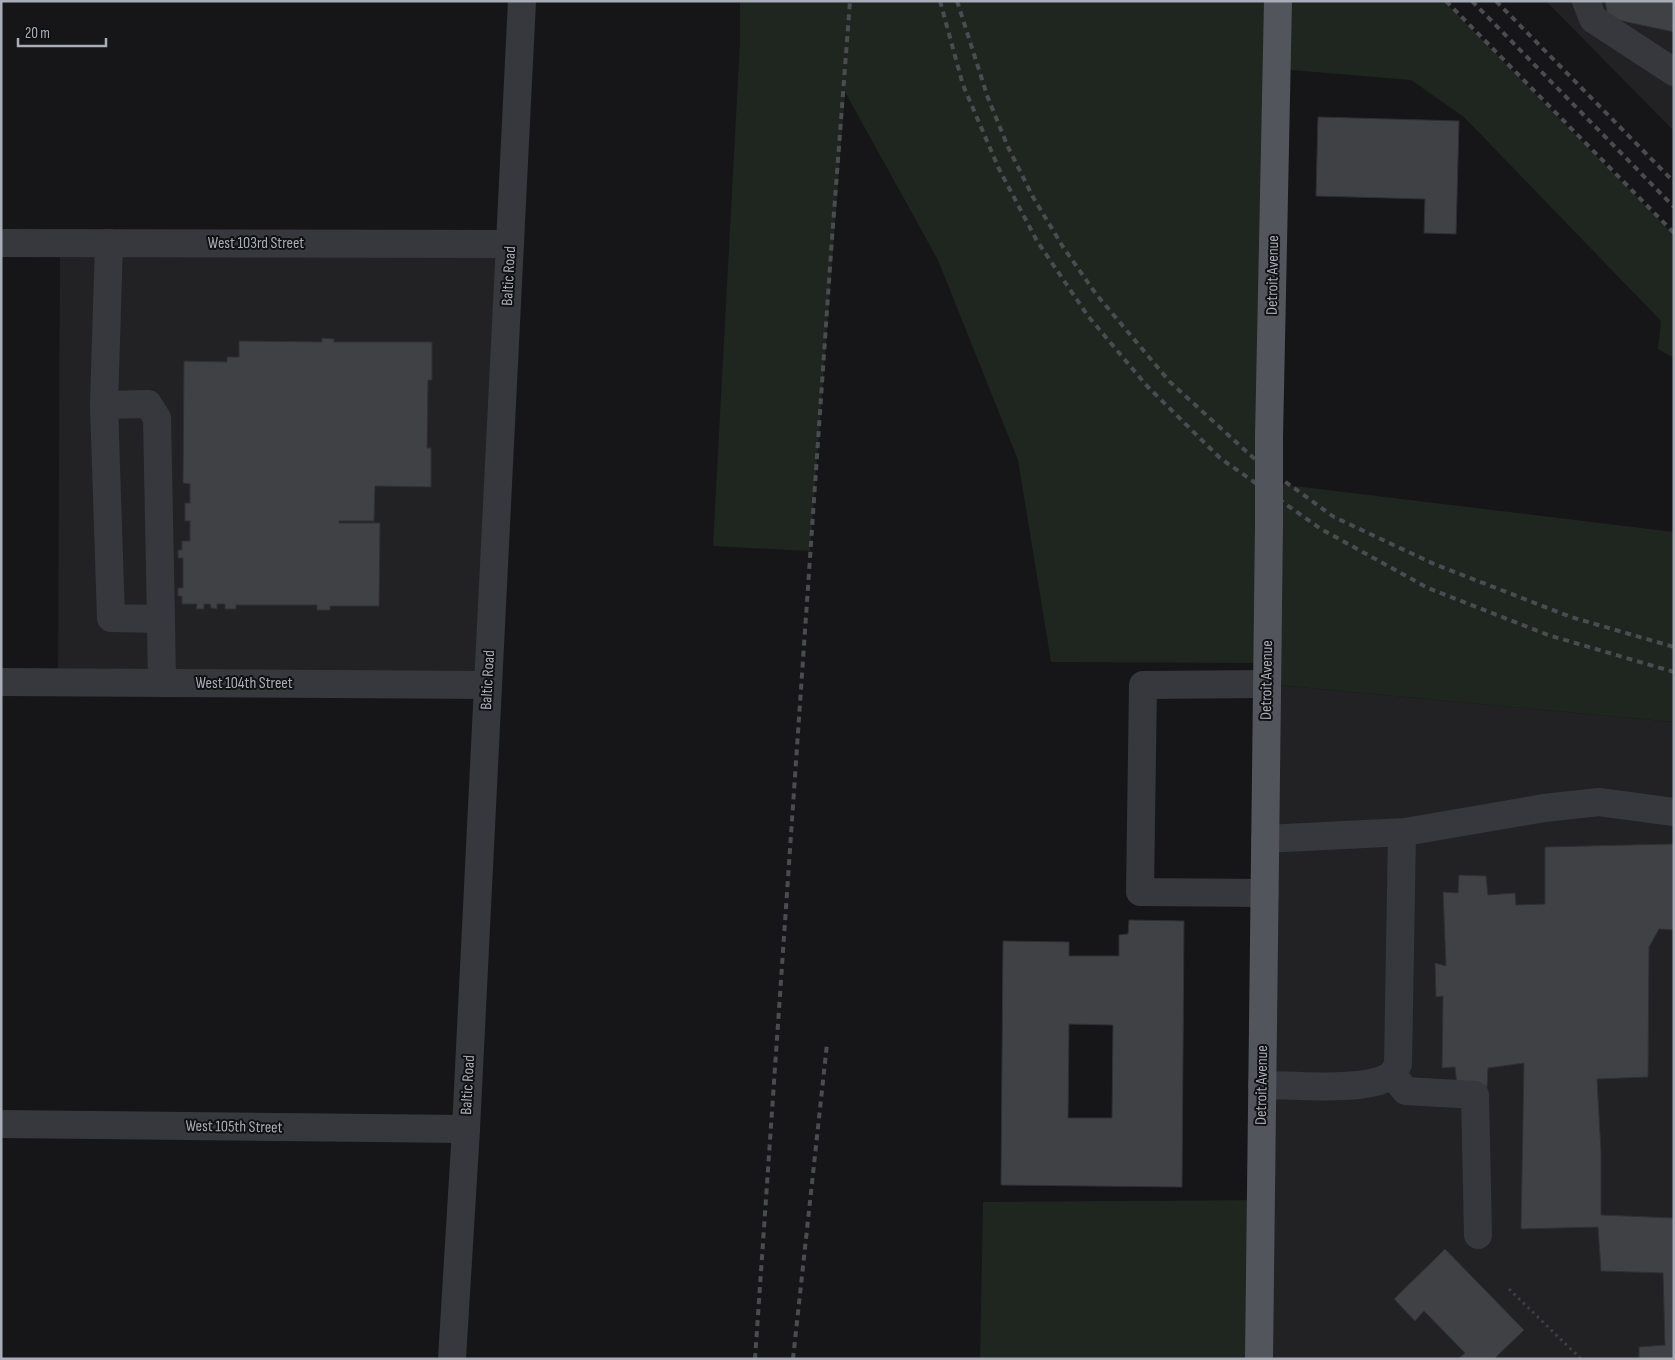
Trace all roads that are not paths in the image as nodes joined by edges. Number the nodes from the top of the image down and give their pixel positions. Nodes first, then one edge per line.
1 (522, 1) edge
2 (1278, 1) edge
3 (1586, 1) edge
4 (1674, 72) edge
5 (1, 243) edge
6 (108, 243) junction
7 (510, 244) junction
8 (104, 405) junction
9 (161, 619) junction
10 (1, 682) edge
11 (162, 683) junction
12 (1267, 684) junction
13 (488, 685) junction
14 (1674, 812) edge
15 (1402, 832) junction
16 (1265, 839) junction
17 (1265, 894) junction
18 (1392, 1075) junction
19 (1262, 1085) junction
20 (1, 1124) edge
21 (466, 1129) junction
22 (1478, 1235) dead end
23 (452, 1359) edge
24 (1259, 1359) edge

1 - 7 street, Baltic Road
2 - 12 main road, Detroit Avenue, bridge
3 - 4 street
5 - 6 street, West 103rd Street
6 - 7 street, West 103rd Street
6 - 8 street
7 - 13 street, Baltic Road
8 - 9 street
8 - 9 street
9 - 11 street
10 - 11 street, West 104th Street
11 - 13 street, West 104th Street
12 - 16 main road, Detroit Avenue
12 - 17 street
13 - 21 street, Baltic Road
14 - 15 street
15 - 16 street
15 - 18 street
16 - 17 main road, Detroit Avenue
17 - 19 main road, Detroit Avenue
18 - 19 street
18 - 22 street
19 - 24 main road, Detroit Avenue
20 - 21 street, West 105th Street
21 - 23 street, Baltic Road

